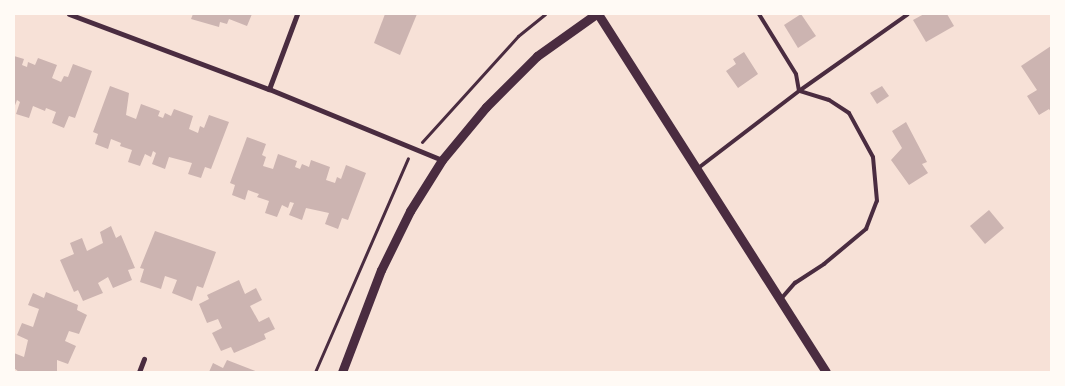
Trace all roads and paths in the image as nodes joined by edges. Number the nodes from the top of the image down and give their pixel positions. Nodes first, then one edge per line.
1 (69, 14) edge
2 (297, 14) edge
3 (545, 14) edge
4 (597, 14) edge
5 (759, 14) edge
6 (908, 14) edge
7 (518, 36) dead end
8 (269, 89) junction
9 (799, 91) junction
10 (442, 160) junction
11 (696, 169) junction
12 (780, 300) junction
13 (144, 359) dead end
14 (139, 372) edge
15 (342, 372) edge
16 (826, 372) edge

1 - 8 street
2 - 8 street
3 - 7 path
4 - 10 street
4 - 11 street
5 - 9 lane
6 - 9 lane
8 - 10 street
9 - 11 lane
9 - 12 lane
10 - 15 street
11 - 12 street
12 - 16 street
13 - 14 street

